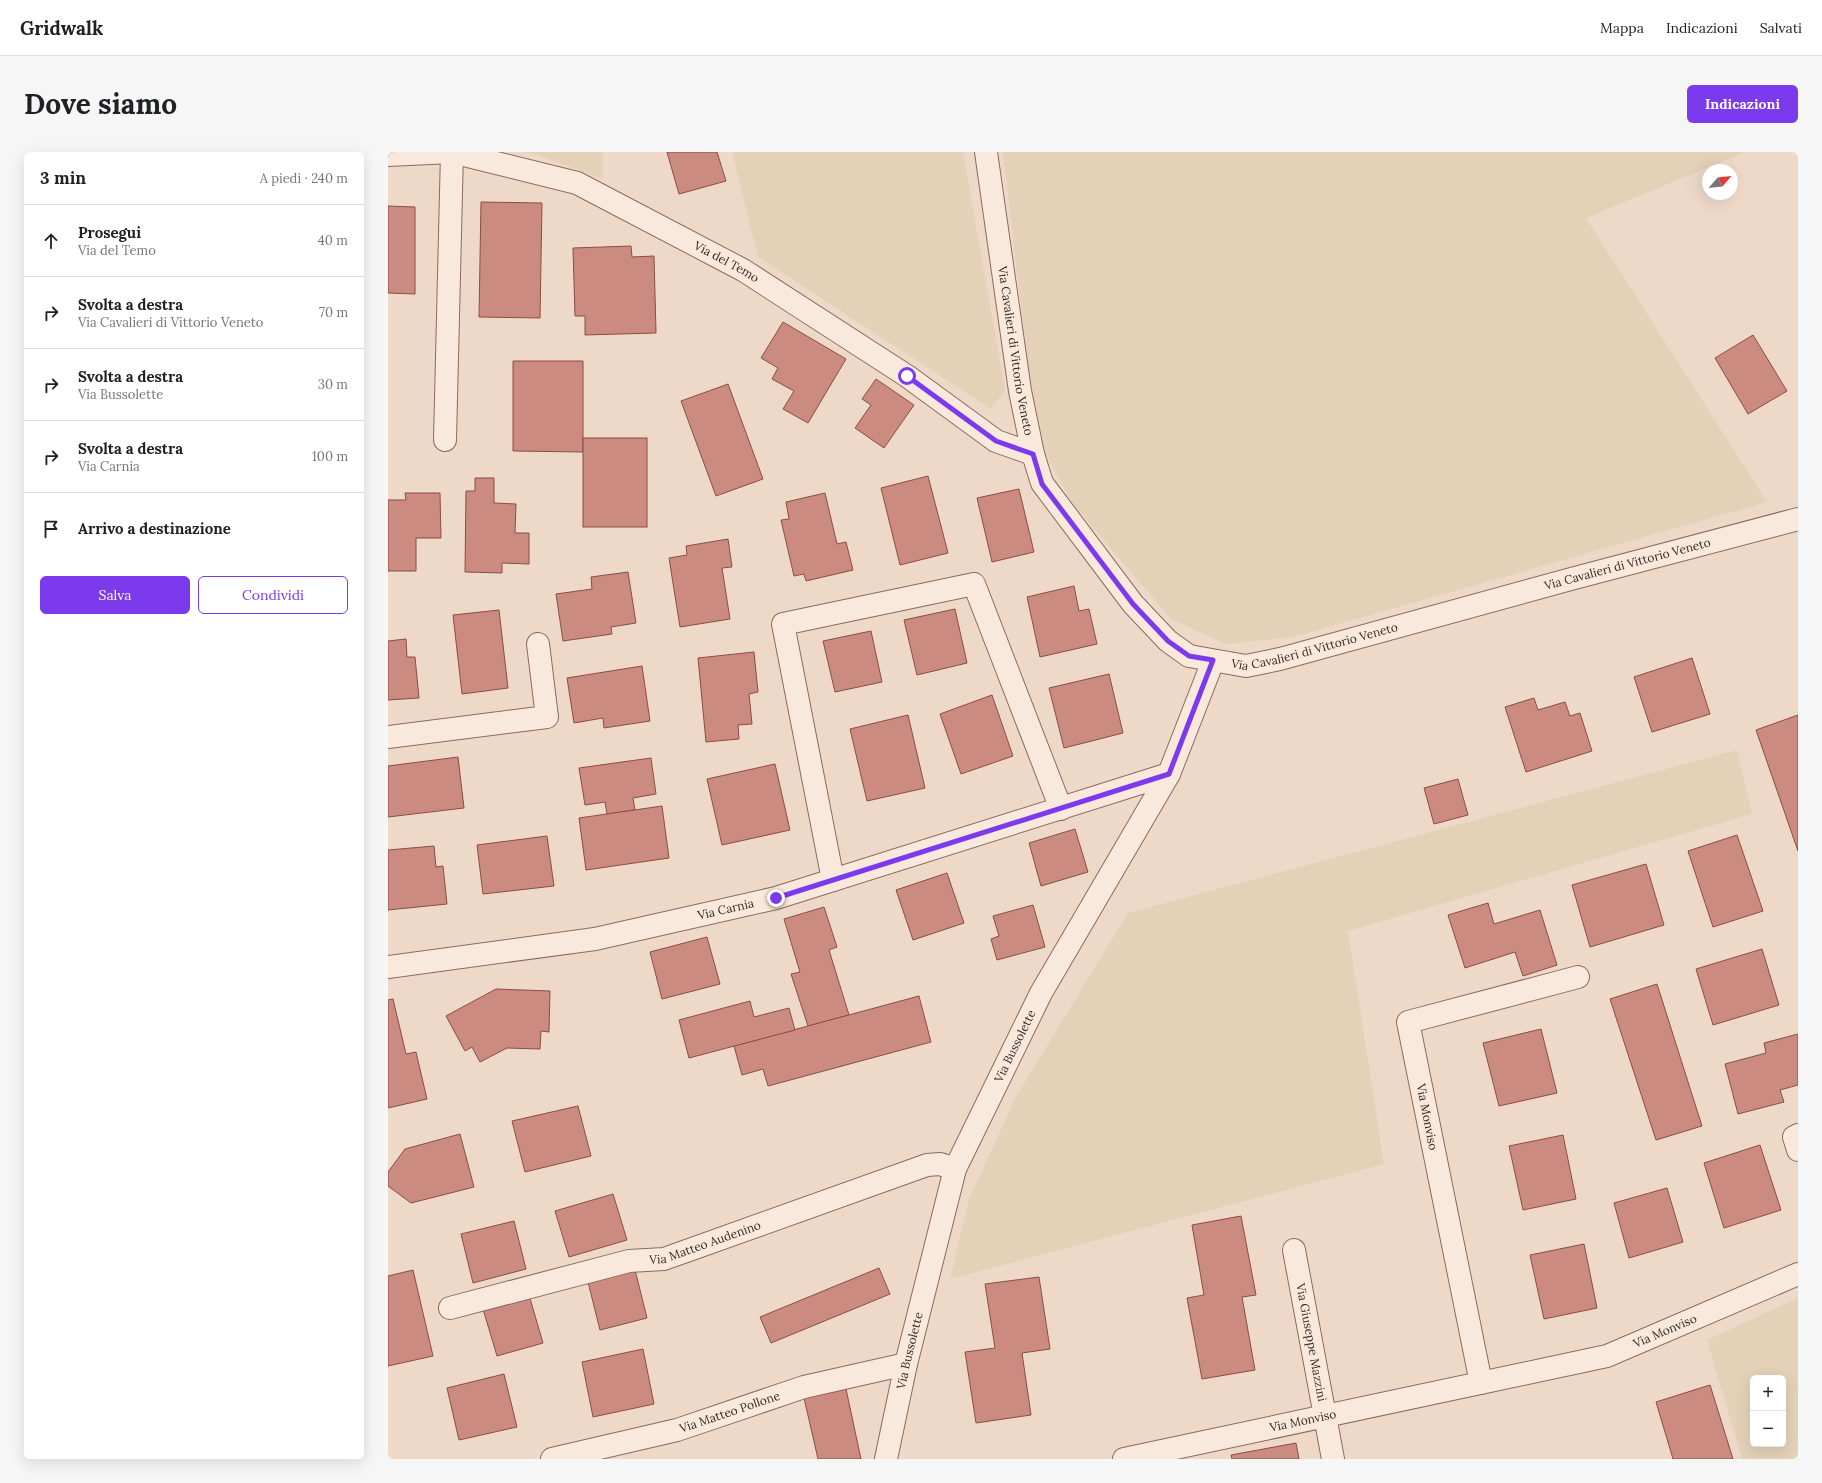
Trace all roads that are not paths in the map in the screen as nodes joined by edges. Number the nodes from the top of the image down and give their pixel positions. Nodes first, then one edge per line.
1 (452, 152) edge
2 (986, 152) edge
3 (388, 155) edge
4 (445, 440) dead end
5 (1033, 454) junction
6 (1798, 519) edge
7 (538, 644) dead end
8 (1213, 660) junction
9 (388, 737) edge
10 (1169, 774) junction
11 (1061, 809) junction
12 (833, 880) junction
13 (388, 967) edge
14 (1578, 977) dead end
15 (1798, 1135) edge
16 (1798, 1150) edge
17 (955, 1169) junction
18 (1294, 1250) dead end
19 (1798, 1274) edge
20 (450, 1308) dead end
21 (906, 1364) junction
22 (1481, 1383) junction
23 (1326, 1416) junction
24 (552, 1459) edge
25 (886, 1459) edge
26 (1124, 1459) edge
27 (1333, 1459) edge

1 - 3 street, Via del Temo
1 - 4 street
1 - 5 street, Via del Temo
2 - 5 street, Via Cavalieri di Vittorio Veneto
5 - 8 street, Via Cavalieri di Vittorio Veneto
6 - 8 street, Via Cavalieri di Vittorio Veneto
7 - 9 street
8 - 10 street, Via Bussolette
10 - 11 street, Via Carnia
10 - 17 street, Via Bussolette
11 - 12 street, Via Carnia
11 - 12 street
12 - 13 street, Via Carnia
14 - 22 street, Via Monviso
15 - 16 street
17 - 20 street, Via Matteo Audenino
17 - 21 street, Via Bussolette
18 - 23 street, Via Giuseppe Mazzini
19 - 22 street, Via Monviso
21 - 24 street, Via Matteo Pollone
21 - 25 street, Via Bussolette
22 - 23 street, Via Monviso
23 - 26 street, Via Monviso
23 - 27 street, Via Giuseppe Mazzini

